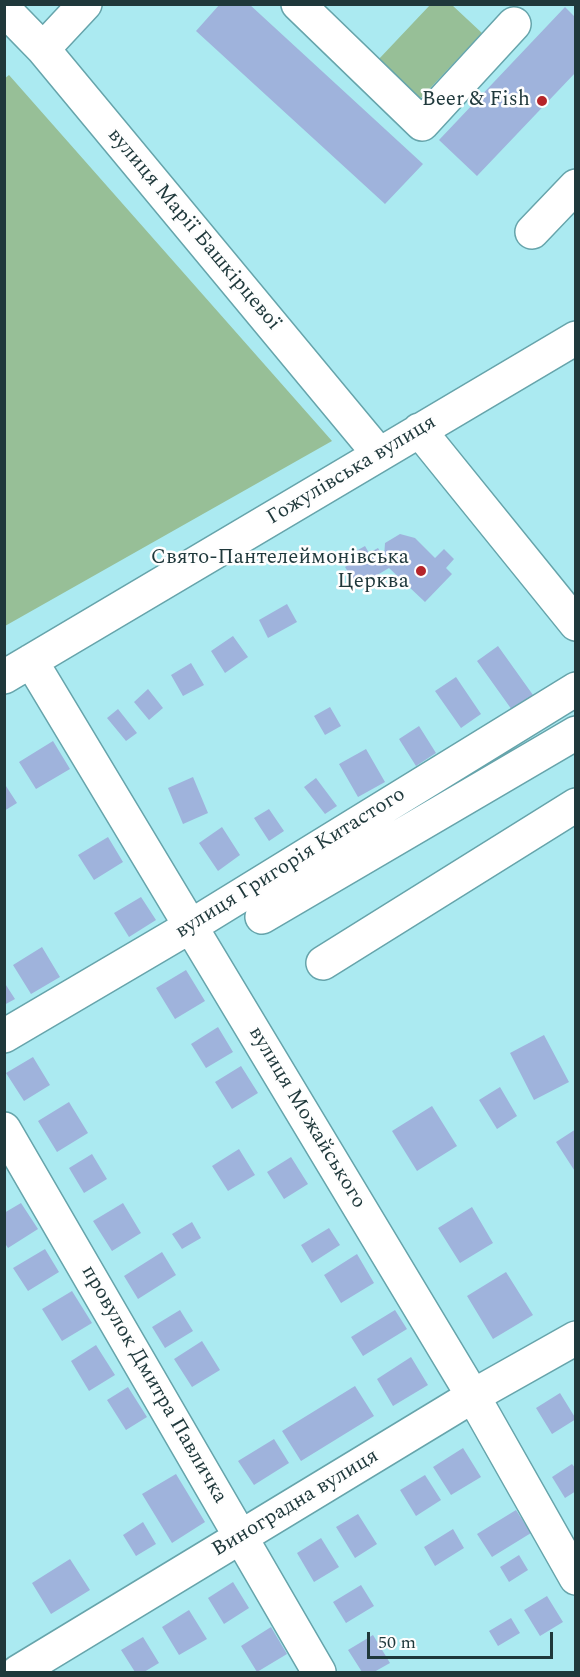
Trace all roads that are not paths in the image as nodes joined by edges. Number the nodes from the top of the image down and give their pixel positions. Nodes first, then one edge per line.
1 (85, 4) edge
2 (298, 4) edge
3 (4, 9) edge
4 (514, 24) dead end
5 (44, 49) junction
6 (576, 186) edge
7 (532, 232) dead end
8 (576, 338) edge
9 (419, 430) junction
10 (379, 454) junction
11 (576, 624) edge
12 (18, 669) edge
13 (576, 689) edge
14 (576, 733) edge
15 (576, 805) edge
16 (262, 918) dead end
17 (191, 926) junction
18 (324, 963) dead end
19 (4, 1036) edge
20 (4, 1129) edge
21 (576, 1338) edge
22 (472, 1396) junction
23 (241, 1537) junction
24 (576, 1578) edge
25 (4, 1652) edge
26 (17, 1672) edge
27 (319, 1672) edge

1 - 5 street
2 - 4 street
3 - 5 street, вулиця Марії Башкірцевої
5 - 10 street, вулиця Марії Башкірцевої
6 - 7 street
8 - 9 street, Гожулівська вулиця
9 - 10 street, Гожулівська вулиця
9 - 11 street
10 - 12 street, Гожулівська вулиця
12 - 17 street, вулиця Можайського
13 - 17 street, вулиця Григорія Китастого
14 - 16 street
15 - 18 street
17 - 19 street, вулиця Григорія Китастого
17 - 22 street, вулиця Можайського
20 - 23 street, провулок Дмитра Павличка
21 - 22 street, Виноградна вулиця
22 - 23 street, Виноградна вулиця
22 - 24 street, вулиця Можайського
23 - 26 street, Виноградна вулиця
23 - 27 street, провулок Дмитра Павличка
25 - 26 street

